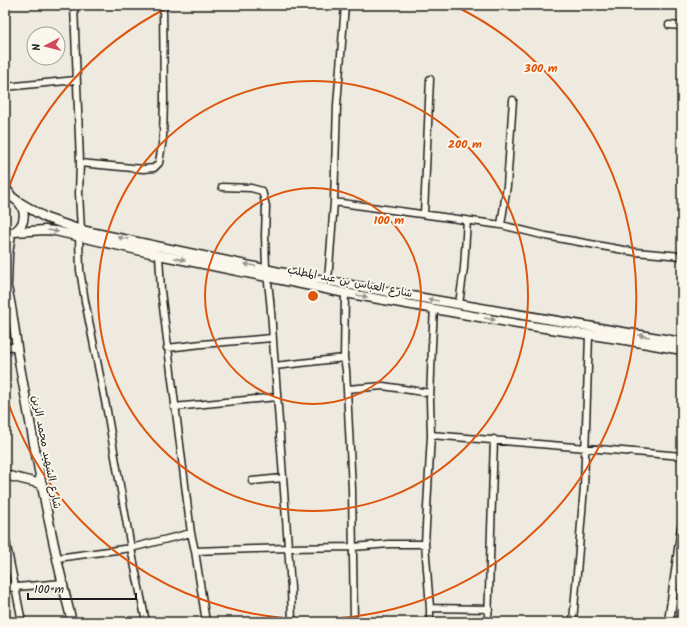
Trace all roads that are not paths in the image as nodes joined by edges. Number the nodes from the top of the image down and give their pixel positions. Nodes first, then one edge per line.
1 (74, 5) edge
2 (163, 5) edge
3 (345, 5) edge
4 (669, 25) dead end
5 (682, 26) edge
6 (430, 79) dead end
7 (76, 80) junction
8 (5, 87) edge
9 (513, 100) dead end
10 (80, 163) junction
11 (5, 187) edge
12 (222, 187) dead end
13 (8, 196) edge
14 (19, 202) junction
15 (334, 202) junction
16 (424, 214) junction
17 (467, 220) junction
18 (501, 225) junction
19 (80, 233) junction
20 (10, 234) edge
21 (159, 255) junction
22 (682, 256) edge
23 (267, 272) junction
24 (328, 281) junction
25 (6, 282) edge
26 (345, 293) junction
27 (460, 304) junction
28 (434, 308) junction
29 (589, 335) junction
30 (272, 338) junction
31 (682, 342) edge
32 (5, 347) edge
33 (16, 347) junction
34 (167, 348) junction
35 (682, 350) edge
36 (344, 358) junction
37 (275, 366) junction
38 (347, 388) junction
39 (430, 393) junction
40 (277, 397) junction
41 (174, 407) junction
42 (431, 435) junction
43 (494, 440) junction
44 (586, 448) junction
45 (682, 456) edge
46 (5, 475) edge
47 (283, 478) junction
48 (252, 481) dead end
49 (42, 484) junction
50 (682, 527) edge
51 (191, 533) junction
52 (5, 536) edge
53 (425, 544) junction
54 (352, 547) junction
55 (131, 548) junction
56 (288, 548) junction
57 (195, 551) junction
58 (57, 558) junction
59 (63, 583) junction
60 (16, 587) junction
61 (5, 588) edge
62 (430, 608) junction
63 (489, 609) junction
64 (22, 622) edge
65 (72, 622) edge
66 (146, 622) edge
67 (206, 622) edge
68 (292, 622) edge
69 (354, 622) edge
70 (430, 622) edge
71 (488, 622) edge
72 (573, 622) edge
73 (669, 622) edge

1 - 7 street
2 - 10 street
3 - 15 street
4 - 5 street
6 - 16 street
7 - 8 street
7 - 10 street
9 - 18 street
10 - 19 street
11 - 13 street
12 - 23 street
13 - 14 street, شارع العباس بن عبد المطلب
14 - 19 street, شارع العباس بن عبد المطلب
14 - 20 street
15 - 16 street
15 - 24 street
16 - 17 street
17 - 18 street
17 - 27 street
18 - 22 street
20 -> 19 street, شارع العباس بن عبد المطلب
19 - 21 street, شارع العباس بن عبد المطلب
23 -> 19 street, شارع العباس بن عبد المطلب
19 - 55 street
20 - 25 street, شارع الشهيد محمد الزبن
21 -> 23 street, شارع العباس بن عبد المطلب
21 - 34 street
23 - 24 street, شارع العباس بن عبد المطلب
23 - 26 street, شارع العباس بن عبد المطلب
23 - 30 street
27 -> 24 street, شارع العباس بن عبد المطلب
25 - 33 street, شارع الشهيد محمد الزبن
26 -> 28 street, شارع العباس بن عبد المطلب
26 - 36 street
31 -> 27 street, شارع العباس بن عبد المطلب
28 -> 29 street, شارع العباس بن عبد المطلب
28 - 39 street
29 - 35 street, شارع العباس بن عبد المطلب
29 - 44 street
30 - 34 street
30 - 37 street
32 - 33 street
33 - 49 street, شارع الشهيد محمد الزبن
34 - 41 street
36 - 37 street
36 - 38 street
37 - 40 street
38 - 39 street
38 - 54 street
39 - 42 street
40 - 41 street
40 - 47 street
41 - 51 street
42 - 43 street
42 - 53 street
43 - 44 street
43 - 63 street
44 - 45 street
44 - 72 street
46 - 49 street
47 - 48 street
47 - 56 street
49 - 58 street, شارع الشهيد محمد الزبن
50 - 73 street
51 - 55 street
51 - 57 street
52 - 60 street
53 - 54 street
53 - 62 street
54 - 56 street
54 - 69 street
55 - 58 street
55 - 66 street
56 - 57 street
56 - 68 street
57 - 67 street
58 - 59 street, شارع الشهيد محمد الزبن
59 - 60 street
59 - 65 street, شارع الشهيد محمد الزبن
60 - 61 street
60 - 64 street
62 - 63 street
62 - 70 street
63 - 71 street

